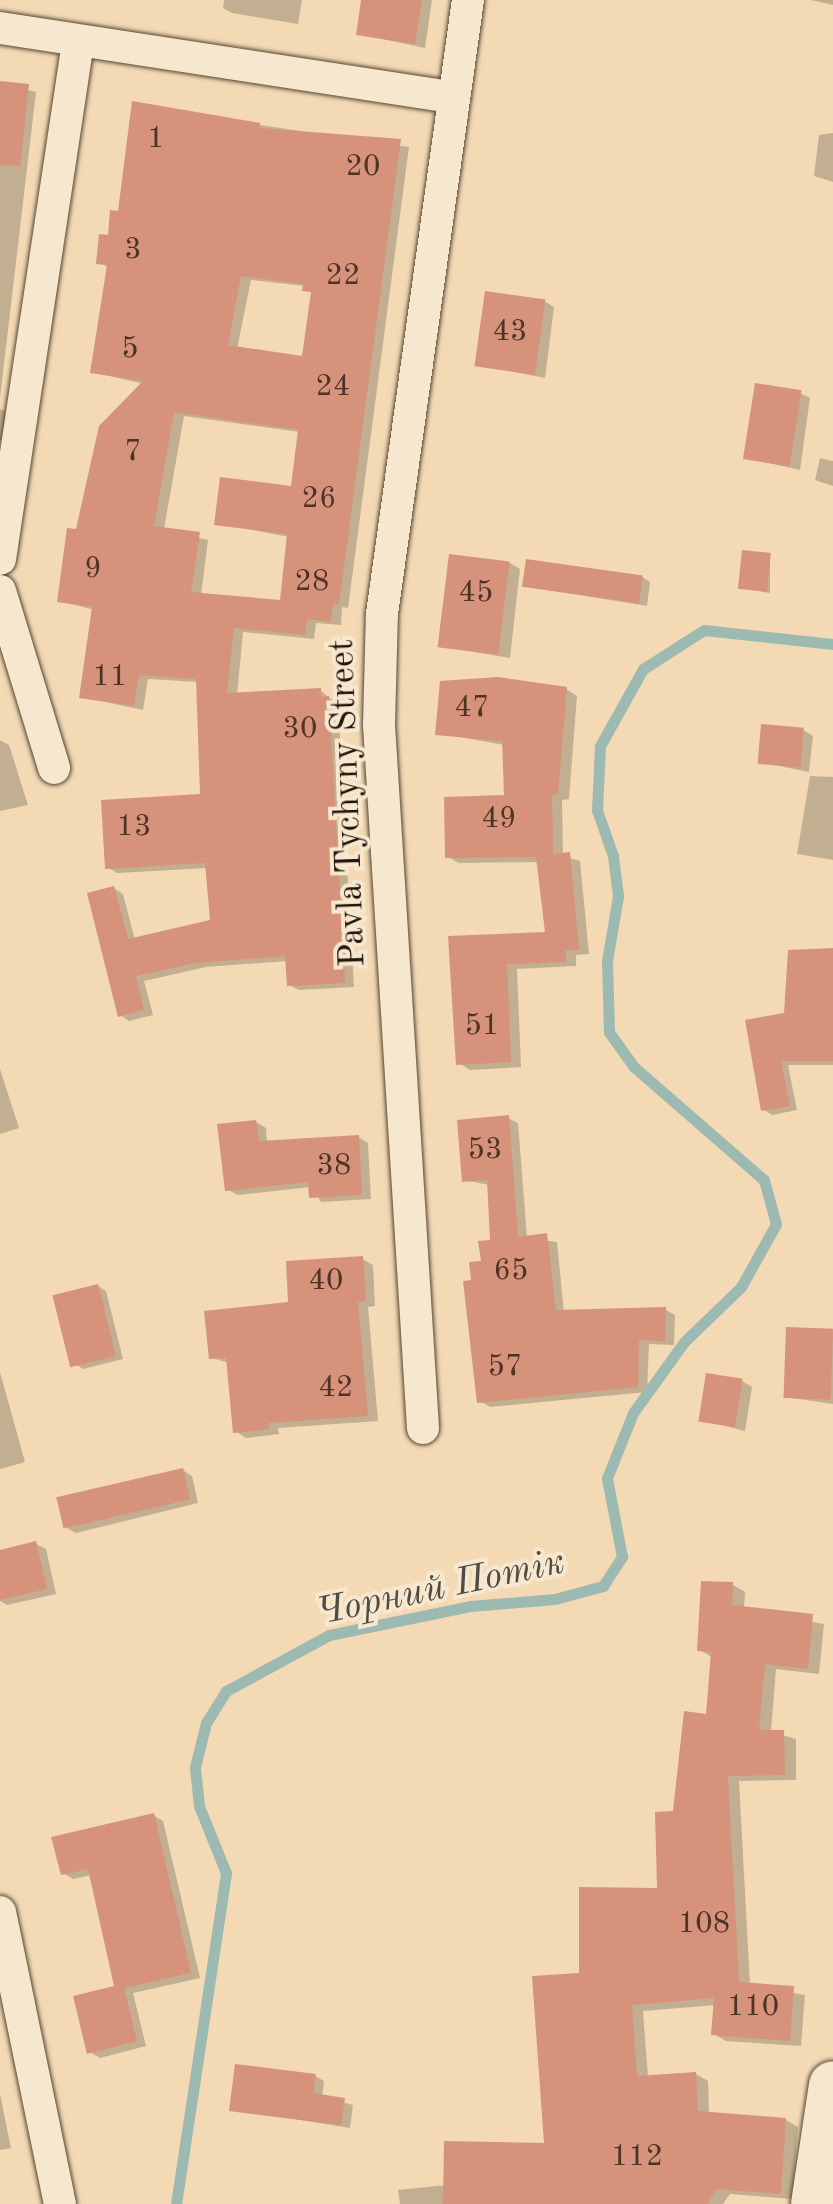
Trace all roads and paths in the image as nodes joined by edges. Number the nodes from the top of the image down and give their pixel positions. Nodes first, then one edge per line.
1 (468, 0) edge
2 (0, 28) edge
3 (78, 42) junction
4 (454, 97) junction
5 (0, 560) edge
6 (0, 591) edge
7 (54, 768) dead end
8 (423, 1428) dead end
9 (0, 1912) edge
10 (833, 2085) edge
11 (60, 2204) edge
12 (816, 2204) edge

1 - 4 street, Pavla Tychyny Street
2 - 3 street
3 - 4 street
3 - 5 street
4 - 8 street, Pavla Tychyny Street
6 - 7 street
9 - 11 street
10 - 12 street

